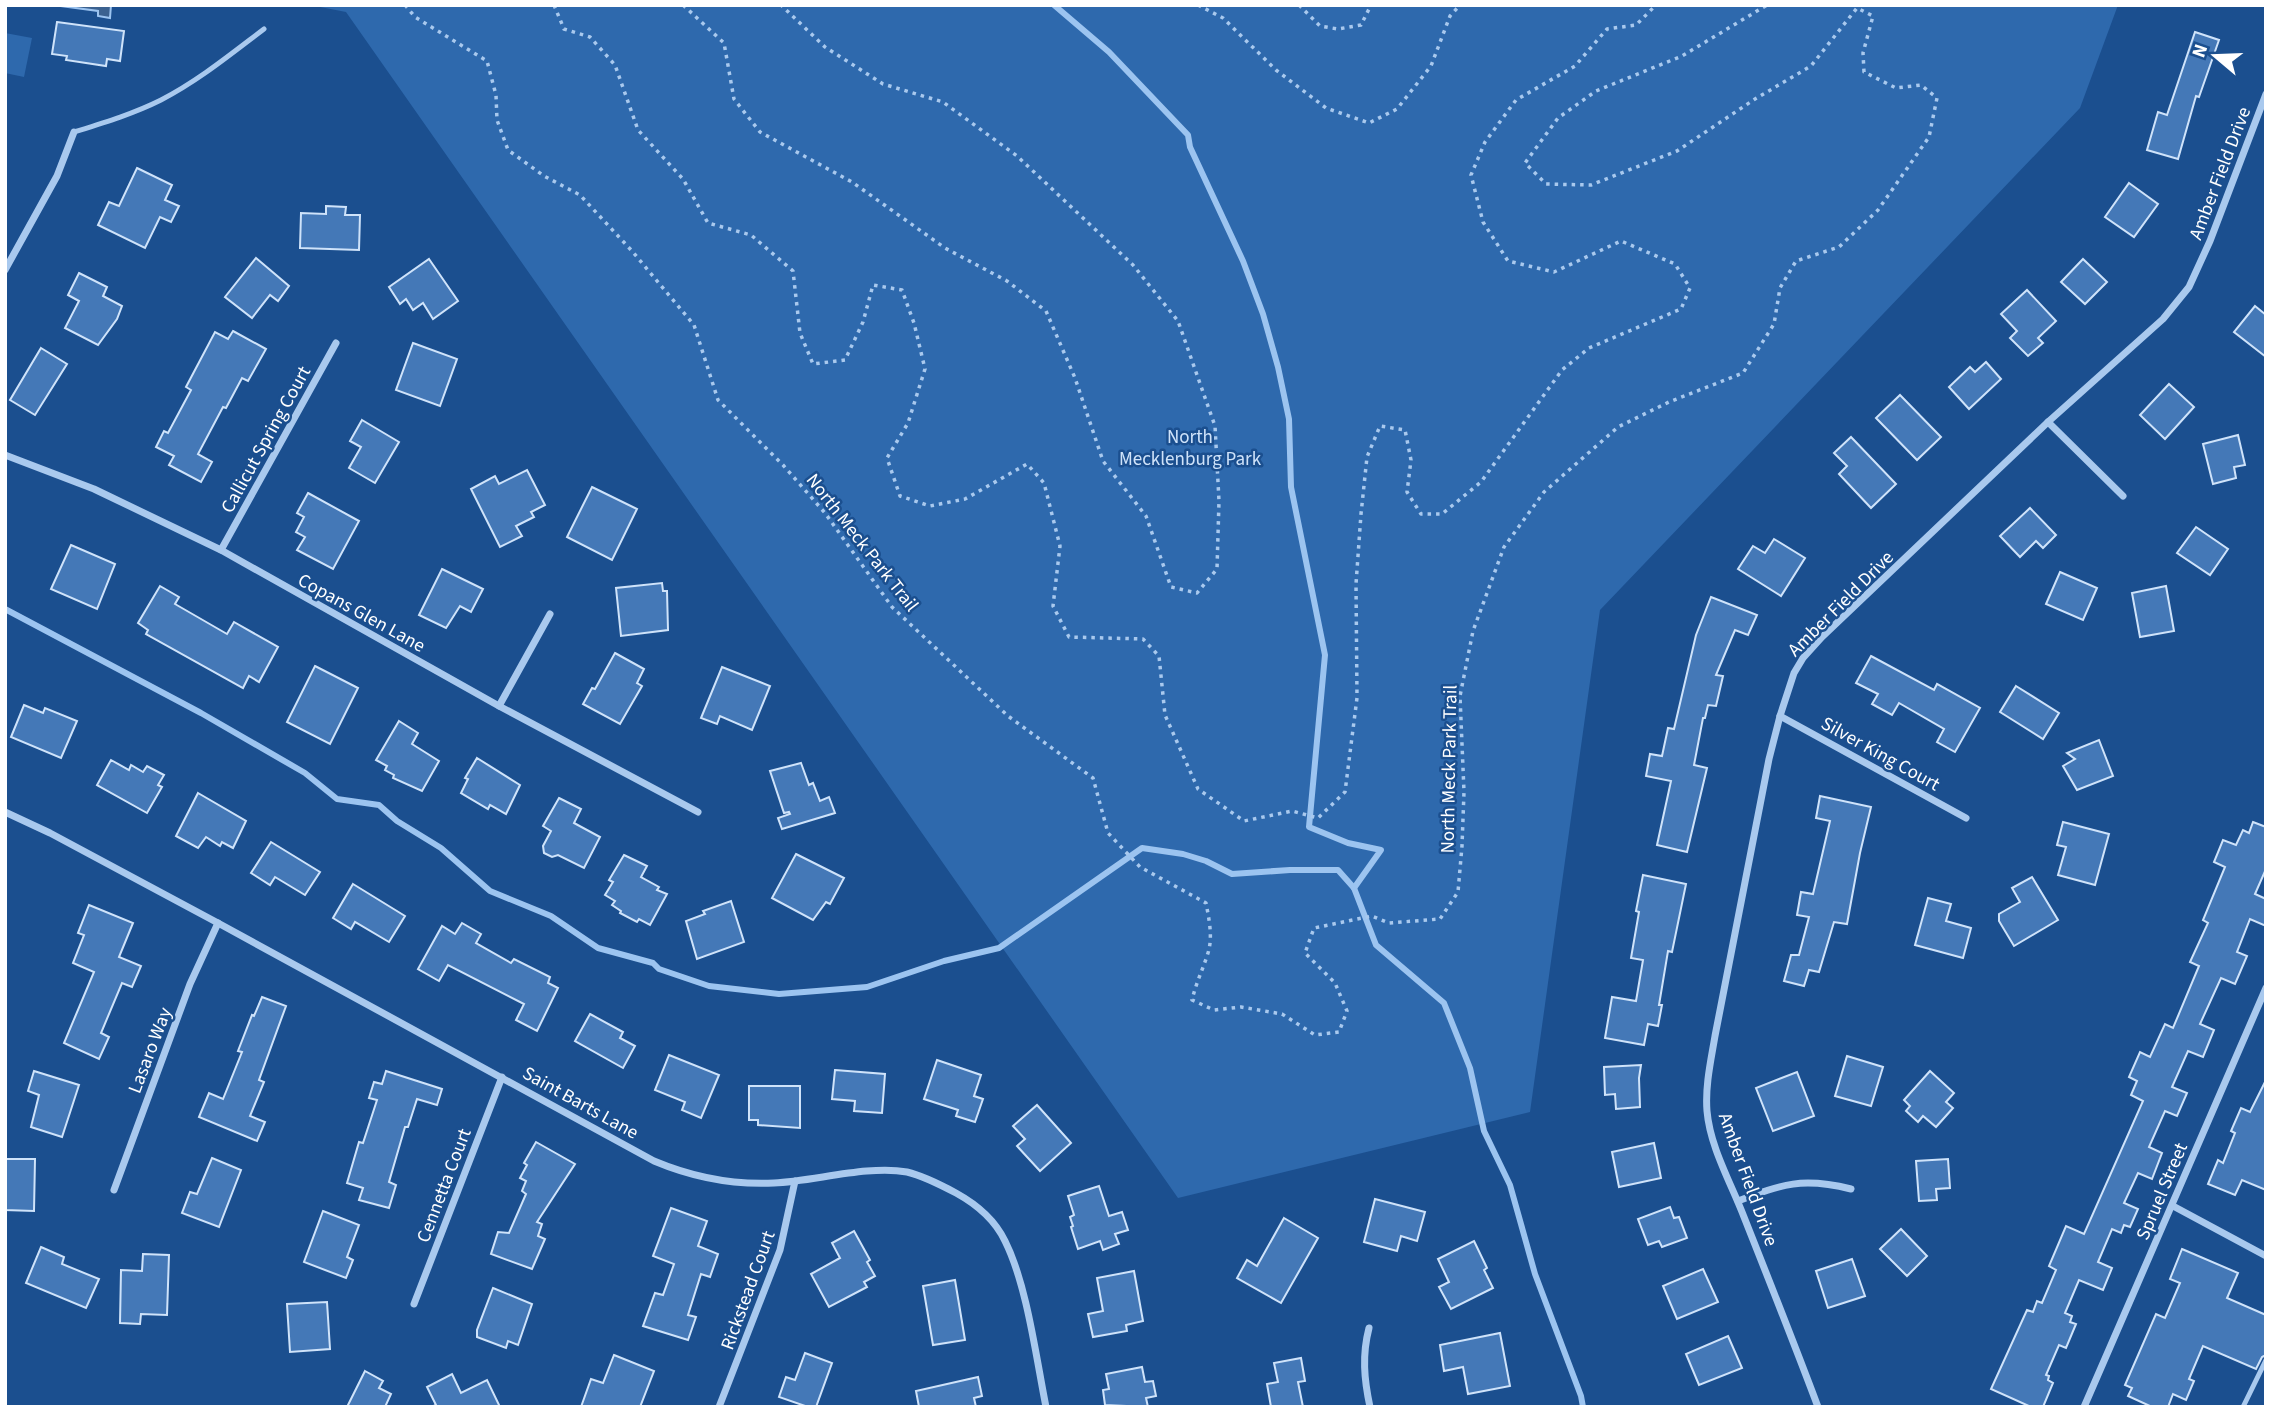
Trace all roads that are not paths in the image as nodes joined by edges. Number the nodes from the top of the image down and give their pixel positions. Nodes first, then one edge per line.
1 (264, 29) dead end
2 (2266, 94) edge
3 (74, 132) joint
4 (5, 270) edge
5 (336, 343) dead end
6 (2049, 422) junction
7 (5, 455) edge
8 (2123, 496) dead end
9 (221, 550) junction
10 (550, 614) dead end
11 (499, 706) junction
12 (1780, 716) junction
13 (698, 811) dead end
14 (5, 812) edge
15 (1966, 818) dead end
16 (218, 923) junction
17 (2266, 988) edge
18 (502, 1077) junction
19 (795, 1181) junction
20 (1851, 1189) dead end
21 (114, 1190) dead end
22 (1738, 1201) junction
23 (2173, 1206) junction
24 (2266, 1256) edge
25 (414, 1304) dead end
26 (1369, 1328) dead end
27 (2266, 1360) edge
28 (719, 1407) edge
29 (1046, 1407) edge
30 (1370, 1407) edge
31 (1818, 1407) edge
32 (2084, 1407) edge
33 (2242, 1407) edge

1 - 3 lane
2 - 6 street, Amber Field Drive
3 - 4 street
5 - 9 street, Callicut Spring Court
6 - 8 street
6 - 12 street, Amber Field Drive
7 - 9 street, Copans Glen Lane
9 - 11 street, Copans Glen Lane
10 - 11 street
11 - 13 street, Copans Glen Lane
12 - 15 street, Silver King Court
12 - 22 street, Amber Field Drive
14 - 16 street, Saint Barts Lane
16 - 18 street, Saint Barts Lane
16 - 21 street, Lasaro Way
17 - 23 street, Spruel Street
18 - 19 street, Saint Barts Lane
18 - 25 street, Cennetta Court
19 - 28 street, Rickstead Court
19 - 29 street, Saint Barts Lane
20 - 22 street
22 - 31 street, Amber Field Drive
23 - 24 street
23 - 32 street, Spruel Street
26 - 30 street
27 - 33 lane

